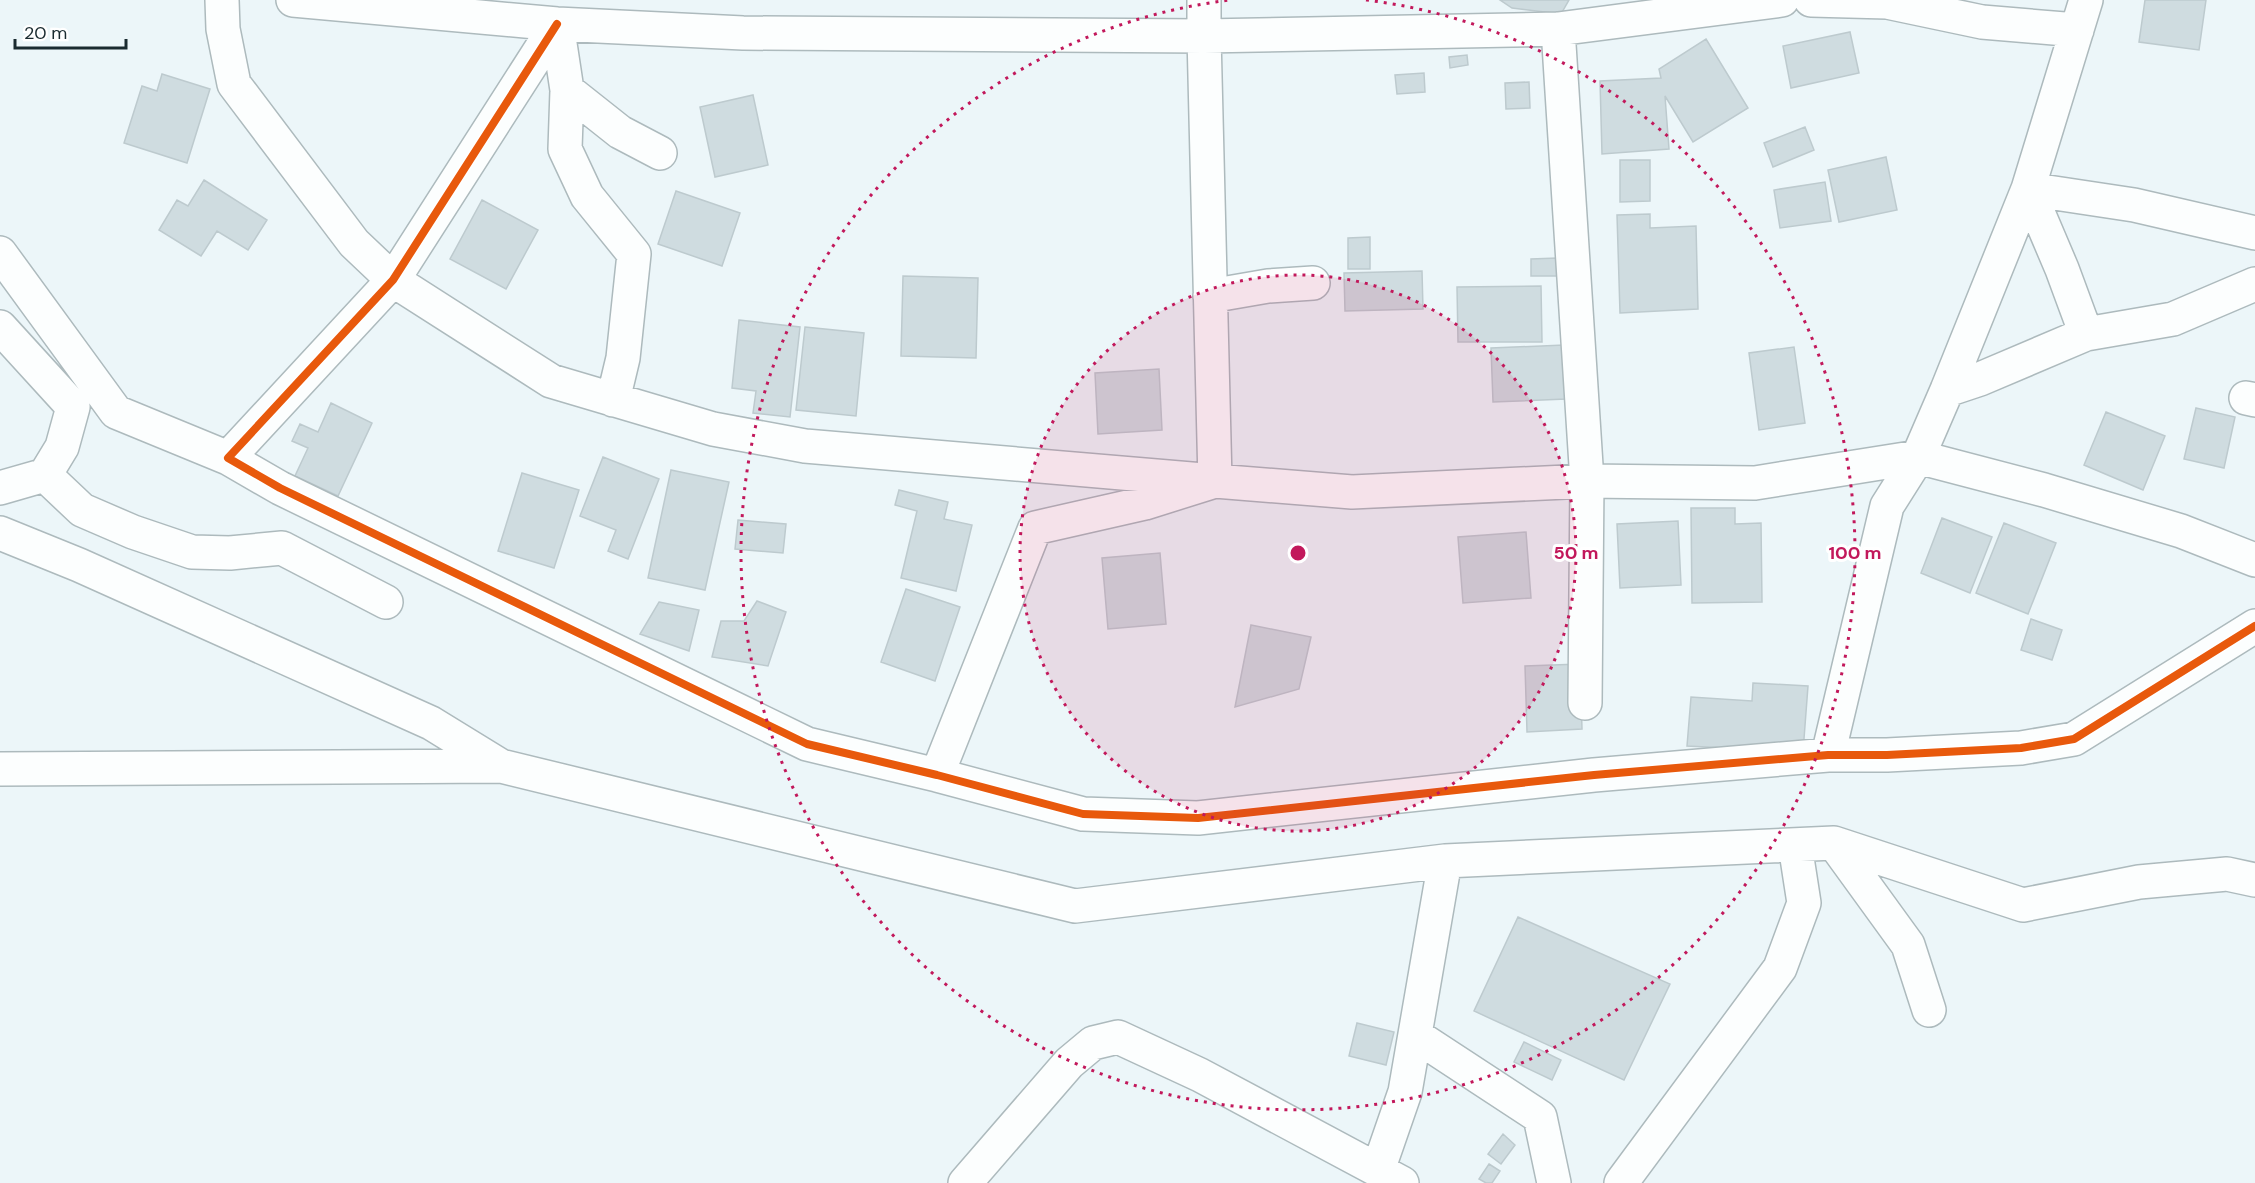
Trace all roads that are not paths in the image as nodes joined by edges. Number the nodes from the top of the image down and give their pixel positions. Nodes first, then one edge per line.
1 (222, 0) edge
2 (293, 0) edge
3 (1204, 0) edge
4 (1782, 0) edge
5 (1811, 0) edge
6 (2082, 15) edge
7 (557, 24) junction
8 (1558, 29) junction
9 (1204, 36) junction
10 (567, 90) junction
11 (660, 153) dead end
12 (2028, 189) junction
13 (2255, 233) edge
14 (0, 253) edge
15 (393, 280) junction
16 (1312, 283) dead end
17 (2255, 284) edge
18 (1210, 296) junction
19 (0, 327) edge
20 (2086, 334) junction
21 (1947, 390) junction
22 (613, 400) junction
23 (1918, 457) junction
24 (228, 458) junction
25 (45, 475) junction
26 (1215, 481) junction
27 (1587, 481) junction
28 (0, 488) edge
29 (0, 533) edge
30 (2255, 560) edge
31 (386, 602) dead end
32 (2255, 626) edge
33 (1585, 703) dead end
34 (1828, 754) junction
35 (501, 766) junction
36 (0, 769) edge
37 (937, 775) junction
38 (1834, 843) junction
39 (1795, 845) junction
40 (1445, 861) junction
41 (2255, 880) edge
42 (1929, 1010) dead end
43 (1415, 1035) junction
44 (1390, 1177) edge
45 (964, 1183) edge
46 (1554, 1183) edge
47 (1621, 1183) edge

1 - 15 street
2 - 7 street
3 - 9 street
4 - 8 street
5 - 6 street
6 - 12 street
7 - 9 street
7 - 10 street
7 - 15 street
8 - 9 street
8 - 27 street
9 - 18 street
10 - 11 street
10 - 22 street
12 - 13 street
12 - 20 street
12 - 21 street
14 - 24 street
15 - 22 street
15 - 24 street
16 - 18 street
17 - 20 street
18 - 26 street
19 - 25 street
20 - 21 street
21 - 23 street
22 - 26 street
23 - 27 street
23 - 30 street
23 - 34 street
24 - 37 street
25 - 28 street
25 - 31 street
26 - 27 street
26 - 37 street
27 - 33 street
29 - 35 street
32 - 34 street
34 - 37 street
35 - 36 street
35 - 40 street
38 - 39 street
38 - 41 street
38 - 42 street
39 - 40 street
39 - 47 street
40 - 43 street
43 - 44 street
43 - 46 street
44 - 45 street

